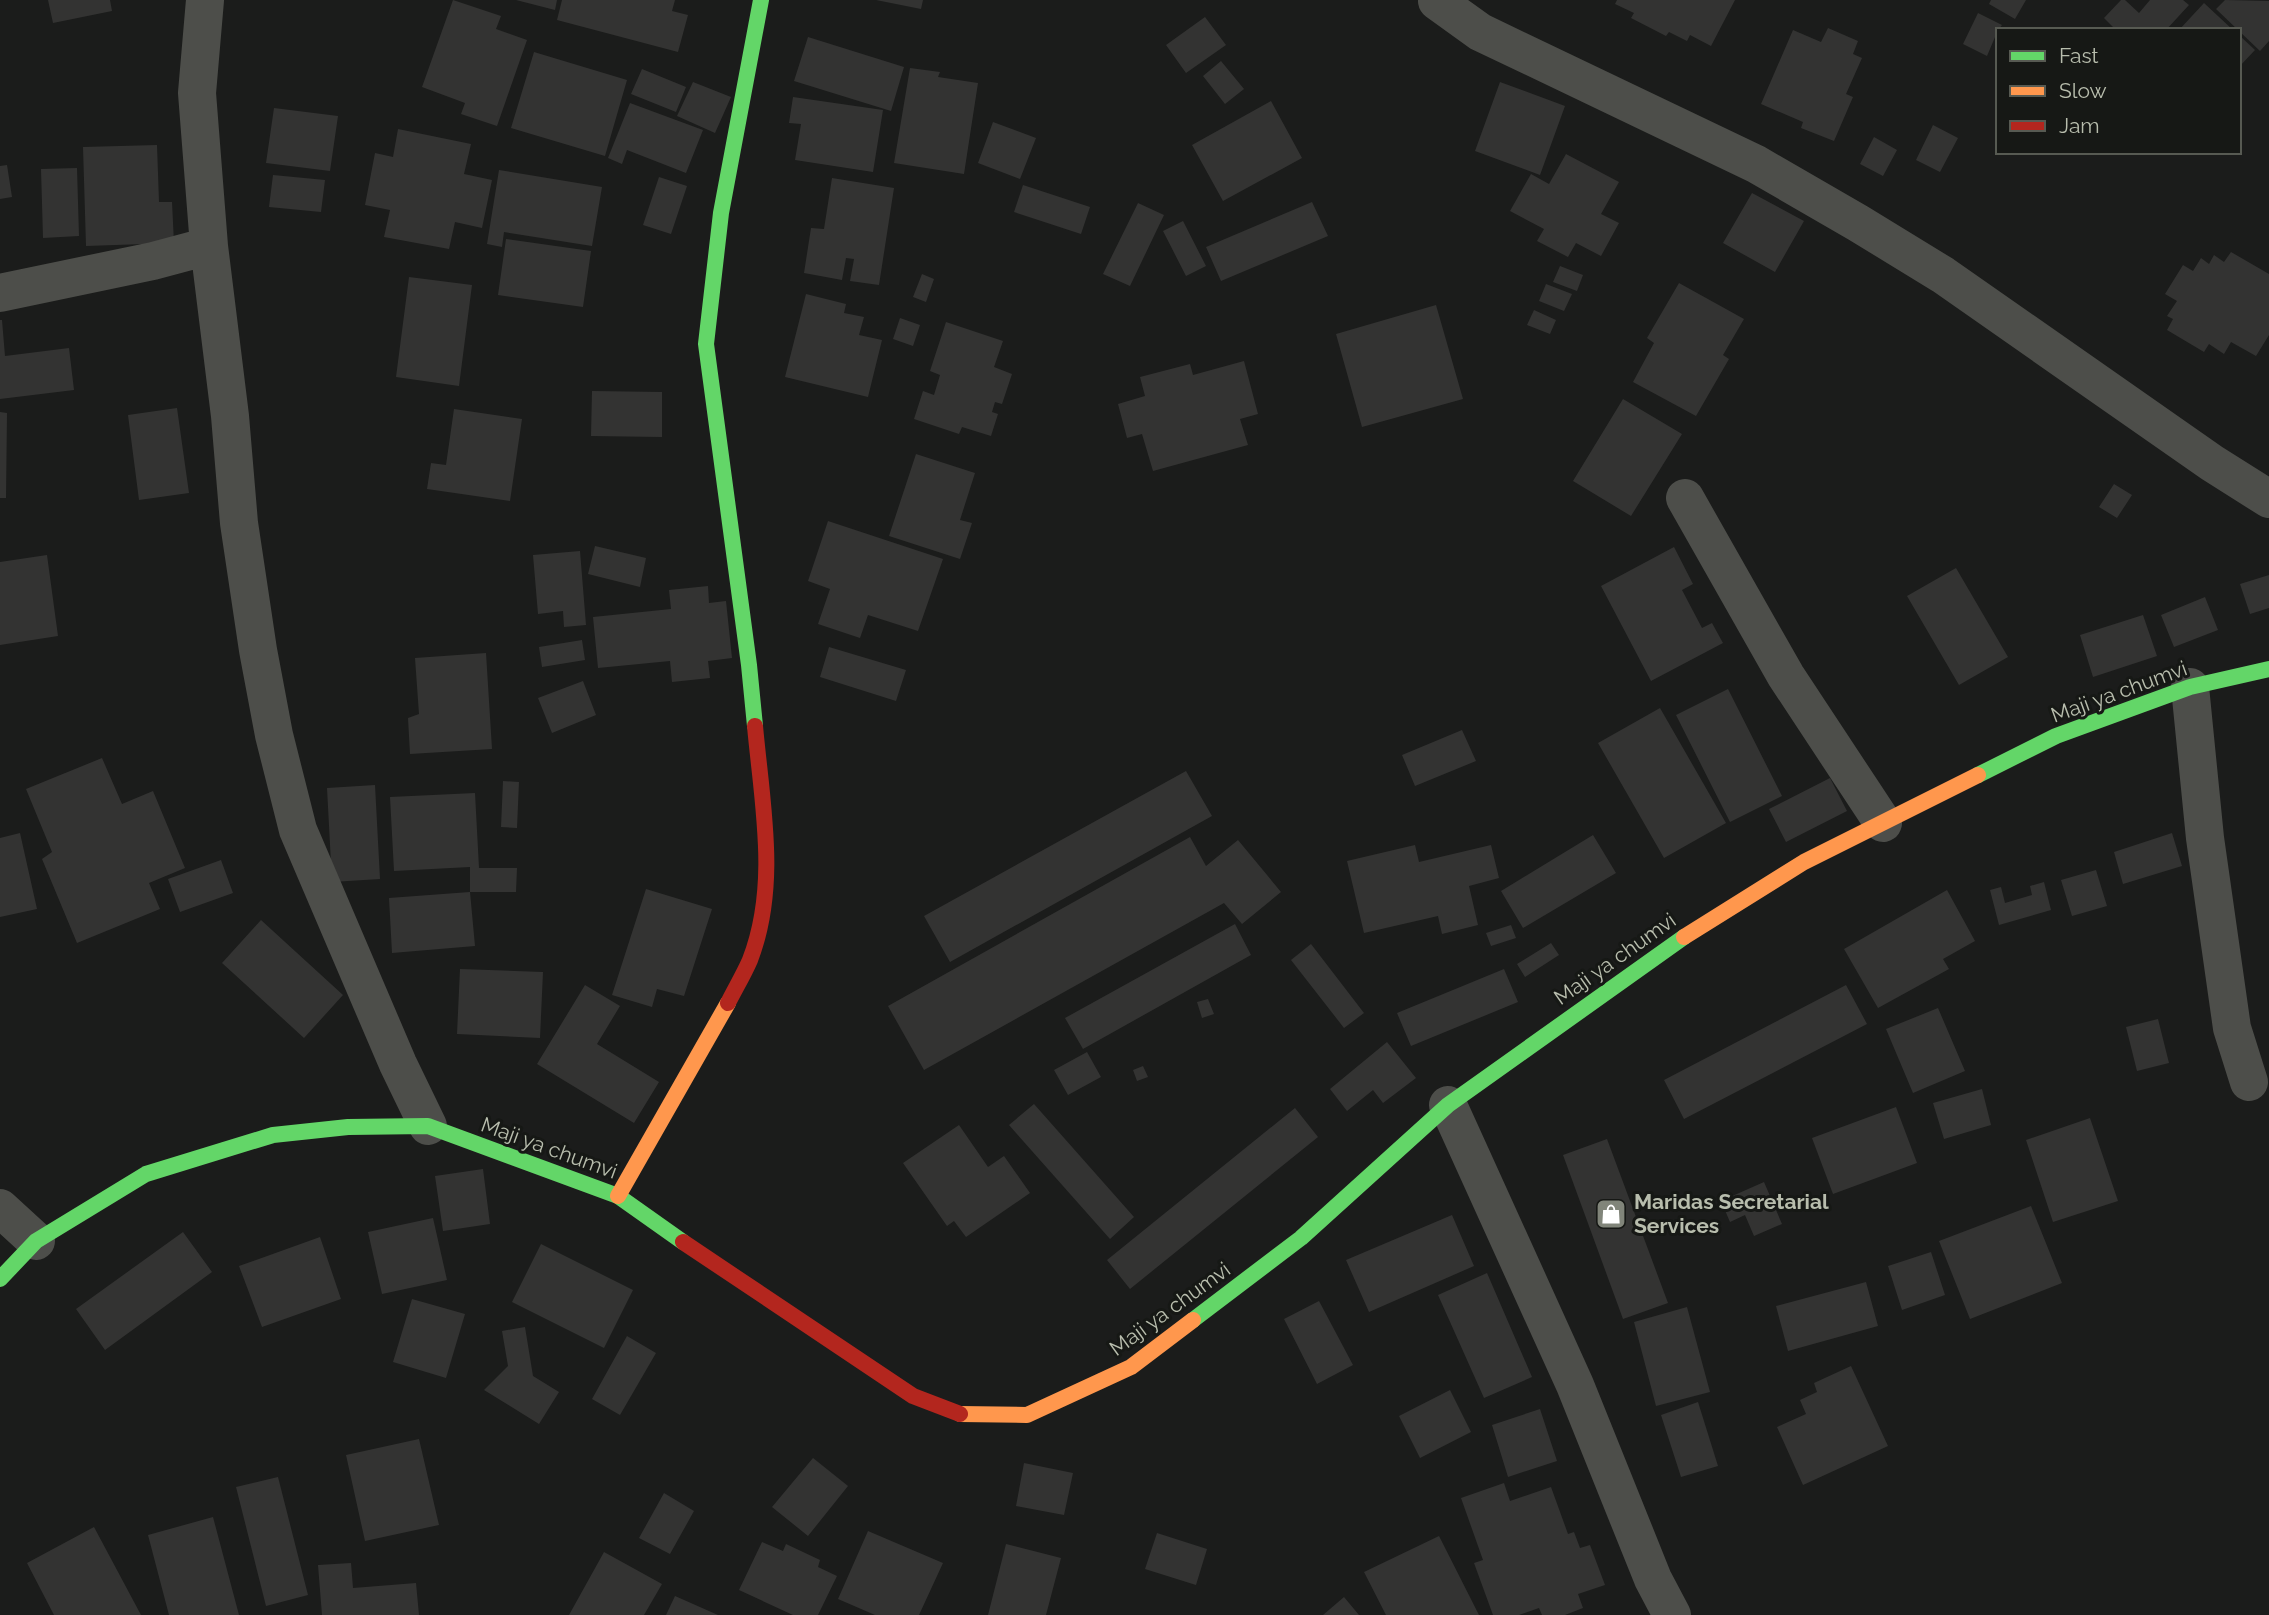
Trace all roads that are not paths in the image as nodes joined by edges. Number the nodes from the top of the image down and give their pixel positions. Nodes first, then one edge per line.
1 (205, 0) edge
2 (761, 0) edge
3 (1437, 1) edge
4 (209, 246) junction
5 (0, 293) edge
6 (1685, 498) dead end
7 (2269, 499) edge
8 (2269, 669) edge
9 (2190, 687) junction
10 (1882, 823) junction
11 (2249, 1082) dead end
12 (1448, 1105) junction
13 (428, 1126) junction
14 (618, 1196) junction
15 (0, 1208) edge
16 (36, 1241) junction
17 (0, 1279) edge
18 (1672, 1615) edge

1 - 4 street
2 - 14 street
3 - 7 street
4 - 5 street
4 - 13 street
6 - 10 street
8 - 9 street, Maji ya chumvi
9 - 10 street, Maji ya chumvi
9 - 11 street
10 - 12 street, Maji ya chumvi
12 - 14 street, Maji ya chumvi
12 - 18 street
13 - 14 street, Maji ya chumvi
13 - 16 street, Maji ya chumvi
15 - 16 street
16 - 17 street, Maji ya chumvi

